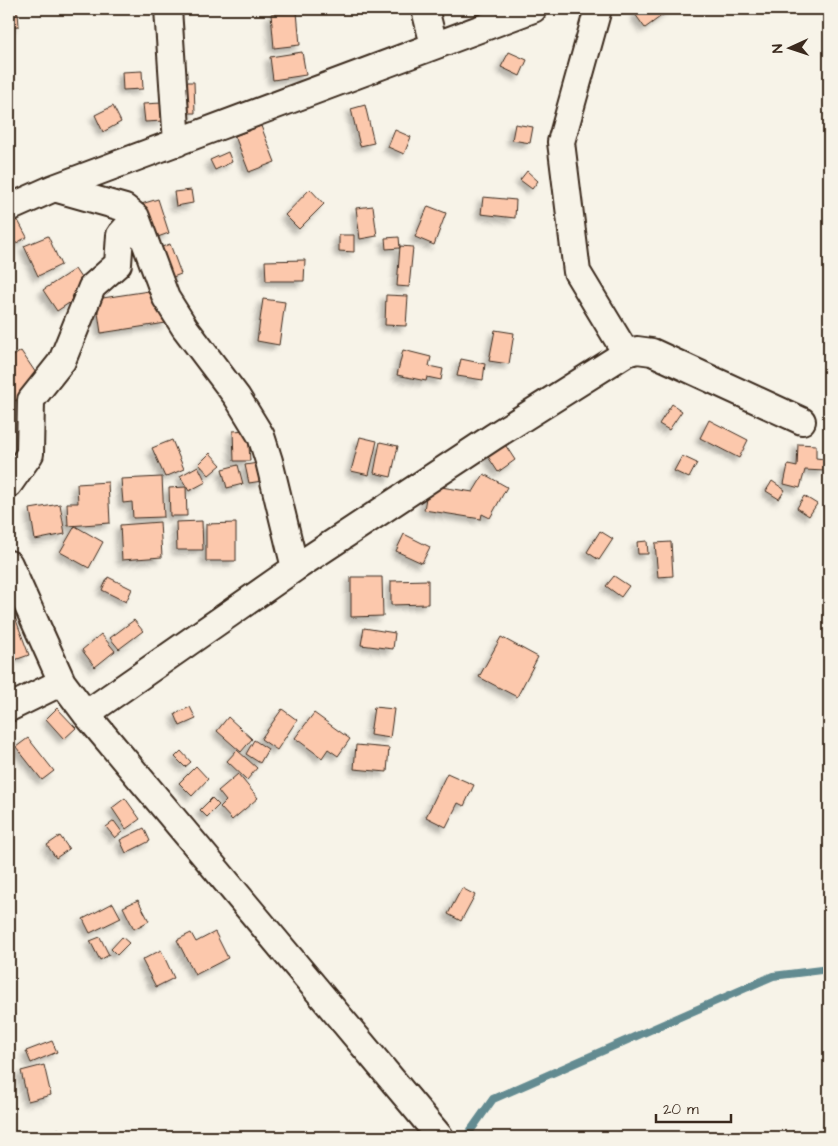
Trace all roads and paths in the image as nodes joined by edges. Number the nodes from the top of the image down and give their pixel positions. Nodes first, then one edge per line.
1 (168, 9) edge
2 (425, 9) edge
3 (533, 9) edge
4 (598, 9) edge
5 (434, 45) junction
6 (177, 143) junction
7 (54, 188) junction
8 (9, 208) edge
9 (136, 217) junction
10 (626, 354) junction
11 (802, 421) dead end
12 (9, 484) edge
13 (295, 568) junction
14 (10, 570) edge
15 (62, 682) junction
16 (9, 708) edge
17 (86, 714) junction
18 (440, 1137) edge

1 - 6 street
2 - 5 street
3 - 5 street
4 - 10 street
5 - 6 street
6 - 7 street
7 - 8 street
7 - 9 street
9 - 12 street
9 - 13 street
10 - 11 street
10 - 13 street
13 - 17 street
14 - 15 street
15 - 16 street
15 - 17 street
17 - 18 street

